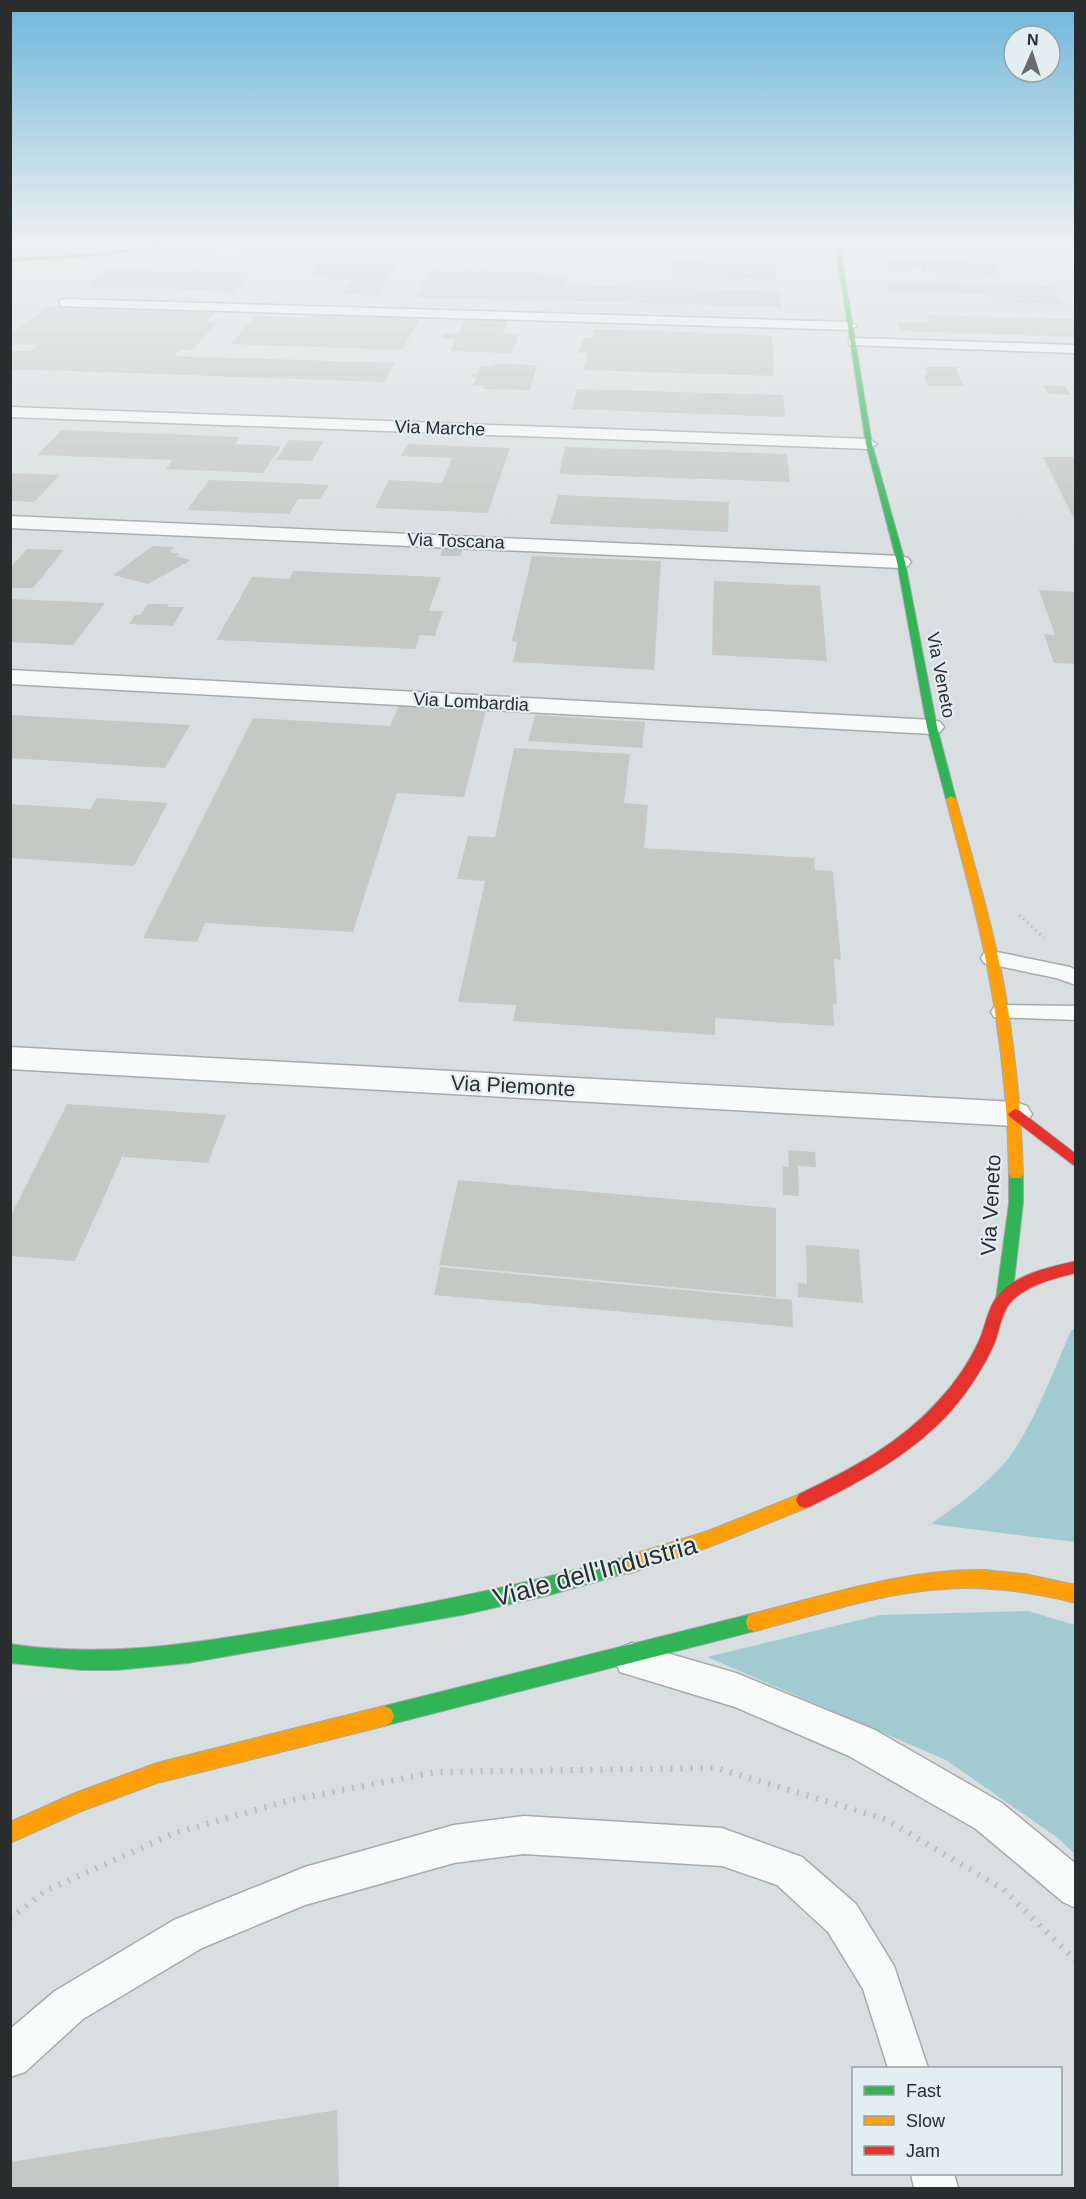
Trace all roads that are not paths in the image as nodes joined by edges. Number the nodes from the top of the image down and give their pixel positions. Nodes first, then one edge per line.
1 (854, 345) edge
2 (937, 345) edge
3 (1076, 349) edge
4 (10, 412) edge
5 (868, 444) junction
6 (10, 522) edge
7 (901, 562) junction
8 (10, 677) edge
9 (932, 727) junction
10 (992, 958) junction
11 (1076, 978) edge
12 (1002, 1012) junction
13 (1076, 1013) edge
14 (10, 1058) edge
15 (1015, 1114) junction
16 (1076, 1162) edge
17 (1076, 1266) edge
18 (1004, 1299) junction
19 (1076, 1594) edge
20 (10, 1653) edge
21 (621, 1657) junction
22 (10, 1833) edge
23 (1076, 1889) edge
24 (10, 2057) edge
25 (908, 2067) edge

1 - 5 main road, Via Veneto
2 - 3 street
4 - 5 street, Via Marche
5 - 7 main road, Via Veneto
6 - 7 street, Via Toscana
7 - 9 main road, Via Veneto
8 - 9 street, Via Lombardia
9 - 10 main road, Via Veneto
10 - 11 lane
10 - 12 main road, Via Veneto
12 - 13 lane
12 - 15 main road, Via Veneto
14 - 15 street, Via Piemonte
15 - 16 main road
15 - 18 main road, Via Veneto
17 - 18 main road
18 - 20 main road, Viale dell'Industria
19 - 21 main road
21 - 22 main road
21 - 23 lane
24 - 25 lane

